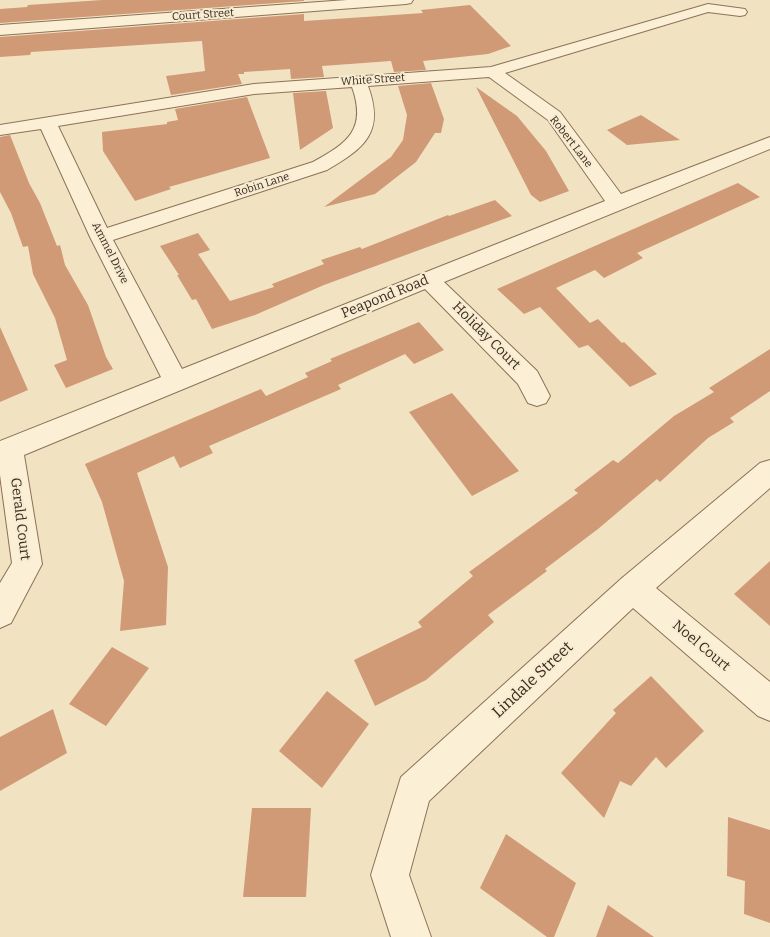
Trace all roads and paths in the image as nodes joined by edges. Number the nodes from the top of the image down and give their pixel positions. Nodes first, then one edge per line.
1 (406, 0) edge
2 (740, 12) dead end
3 (0, 30) edge
4 (492, 72) junction
5 (358, 81) junction
6 (47, 122) junction
7 (0, 130) edge
8 (770, 144) edge
9 (617, 203) junction
10 (101, 237) junction
11 (429, 280) junction
12 (176, 382) junction
13 (537, 396) dead end
14 (5, 451) edge
15 (770, 471) edge
16 (633, 588) junction
17 (0, 612) edge
18 (770, 704) edge
19 (411, 937) edge

1 - 3 street, Court Street
2 - 4 street, White Street
4 - 5 street, White Street
4 - 9 street, Robert Lane
5 - 6 street, White Street
5 - 10 street, Robin Lane
6 - 7 street, White Street
6 - 10 street, Ammel Drive
8 - 9 street, Peapond Road
9 - 11 street, Peapond Road
10 - 12 street, Ammel Drive
11 - 12 street, Peapond Road
11 - 13 street, Holiday Court
12 - 14 street, Peapond Road
14 - 17 street, Gerald Court
15 - 16 street, Lindale Street
16 - 18 street, Noel Court
16 - 19 street, Lindale Street

